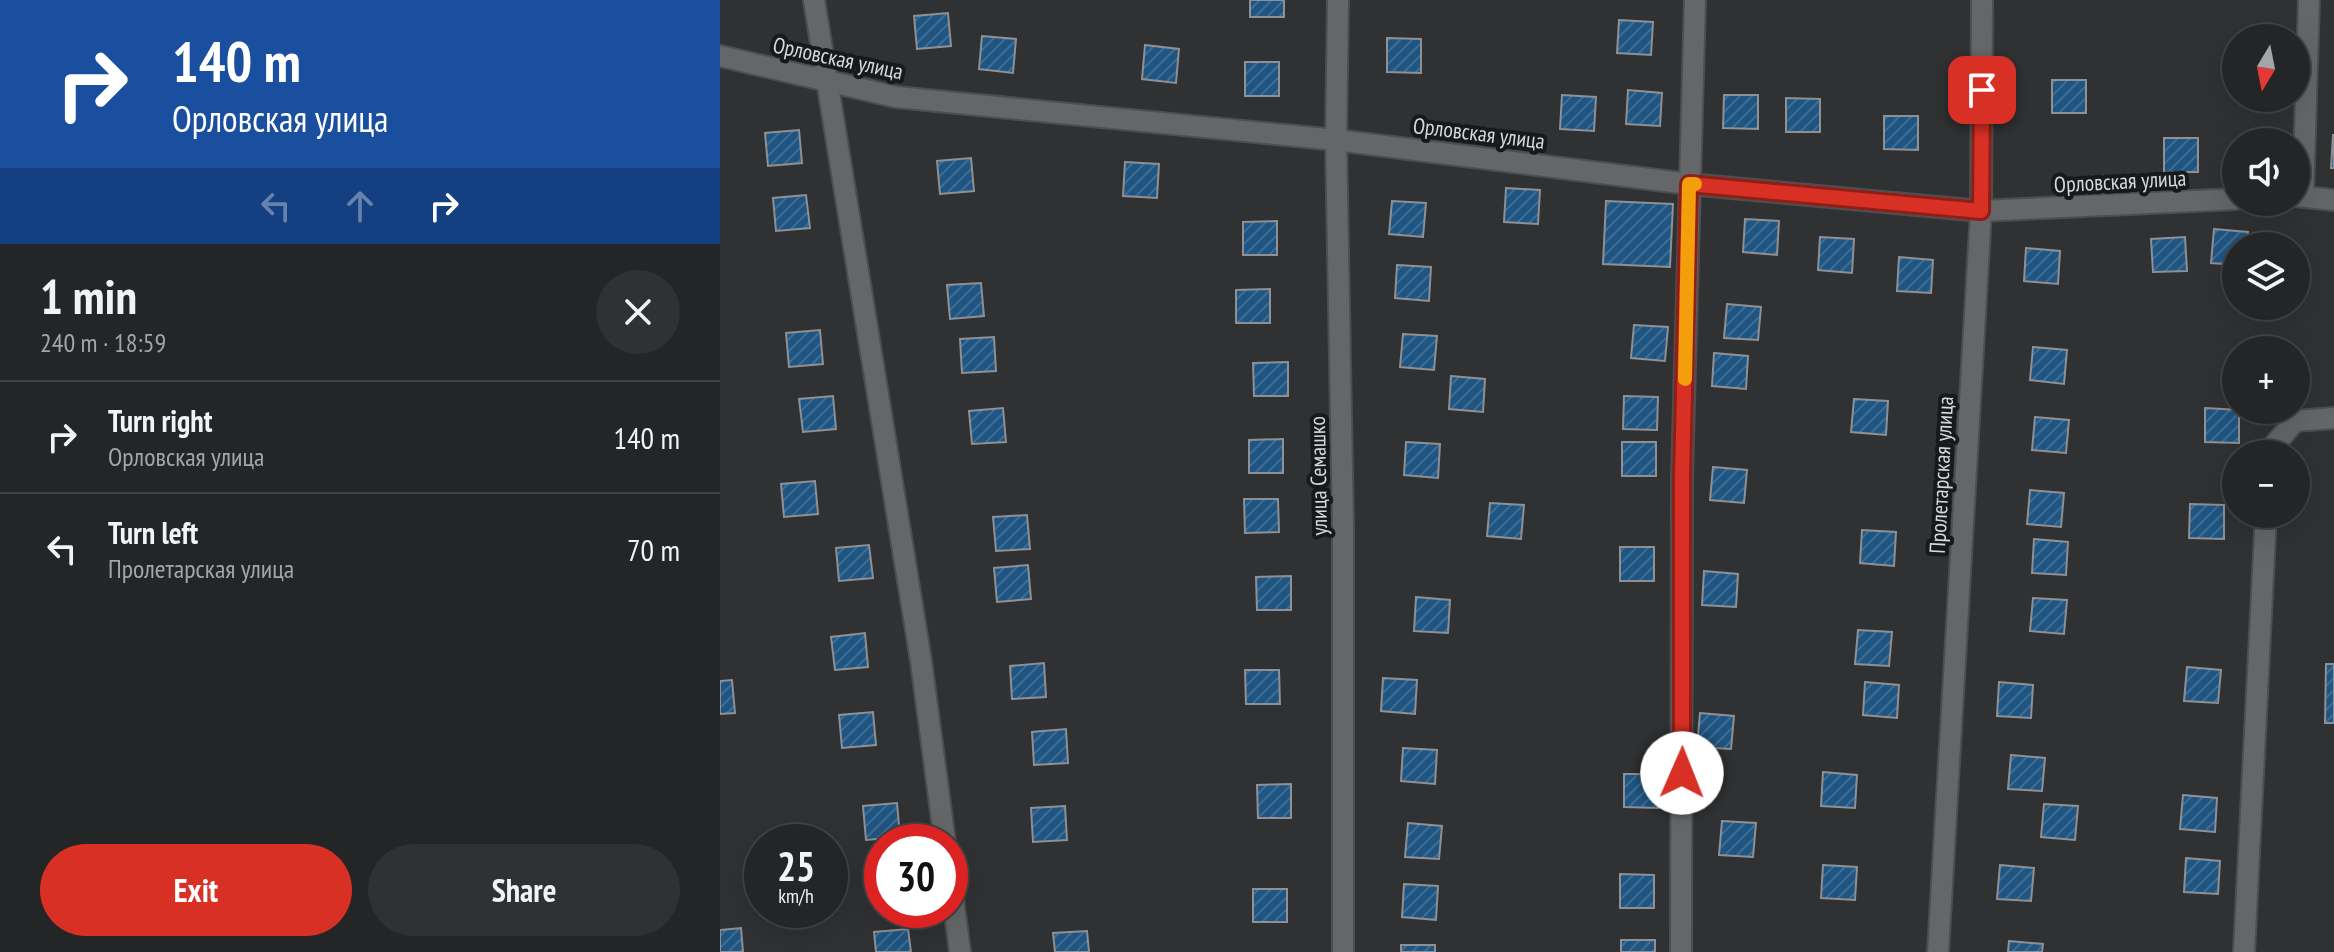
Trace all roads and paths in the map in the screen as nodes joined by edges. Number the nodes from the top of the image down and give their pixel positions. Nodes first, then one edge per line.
1 (814, 0) edge
2 (1338, 0) edge
3 (1695, 0) edge
4 (1982, 0) edge
5 (2309, 0) edge
6 (720, 56) edge
7 (827, 83) junction
8 (2303, 128) edge
9 (1336, 140) junction
10 (1689, 184) junction
11 (2310, 197) edge
12 (2222, 200) edge
13 (2334, 200) edge
14 (1981, 211) junction
15 (2334, 418) edge
16 (2278, 440) edge
17 (2265, 528) edge
18 (943, 824) edge
19 (957, 928) edge
20 (960, 952) edge
21 (1343, 952) edge
22 (1681, 952) edge
23 (1938, 952) edge
24 (2244, 952) edge

1 - 7 street
2 - 9 street, улица Семашко
3 - 10 street
4 - 14 street, Пролетарская улица
5 - 8 street
6 - 7 street, Орловская улица
7 - 9 street, Орловская улица
7 - 18 street
9 - 10 street, Орловская улица
9 - 21 street, улица Семашко
10 - 14 street, Орловская улица
10 - 22 street
11 - 13 street
12 - 14 street, Орловская улица
14 - 23 street, Пролетарская улица
15 - 16 street
17 - 24 street
19 - 20 street

